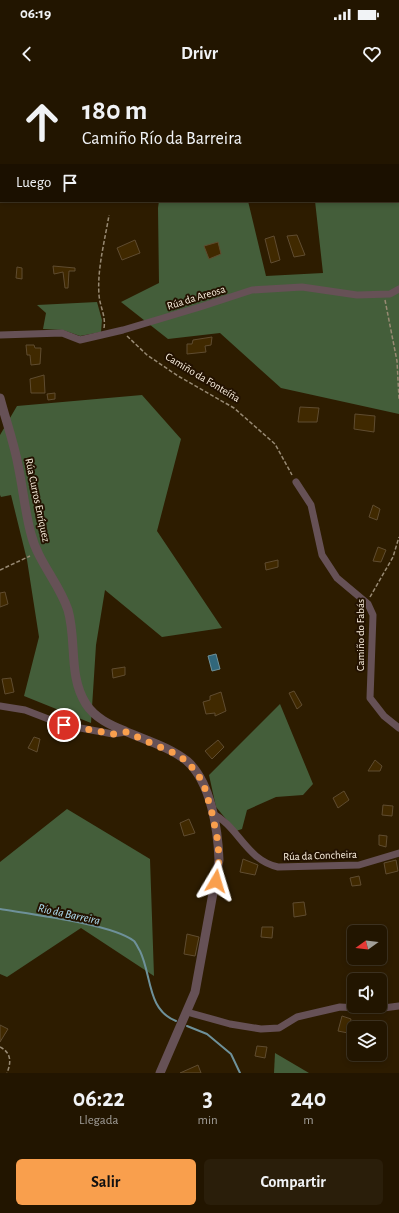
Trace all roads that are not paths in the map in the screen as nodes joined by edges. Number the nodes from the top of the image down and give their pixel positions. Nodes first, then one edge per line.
1 (399, 289) edge
2 (0, 335) edge
3 (0, 398) edge
4 (296, 482) road end
5 (0, 706) edge
6 (399, 728) edge
7 (126, 732) junction
8 (212, 813) junction
9 (399, 853) edge
10 (399, 1006) edge
11 (187, 1012) junction
12 (160, 1073) edge

1 - 2 street, Rúa da Areosa
3 - 7 street, Rúa Curros Enríquez
4 - 6 street, Camiño do Fabás
5 - 7 street
7 - 8 street, Rúa Curros Enríquez
8 - 9 street, Rúa da Concheira
8 - 11 street, Rúa Curros Enríquez
10 - 11 street
11 - 12 street, Rúa Curros Enríquez

